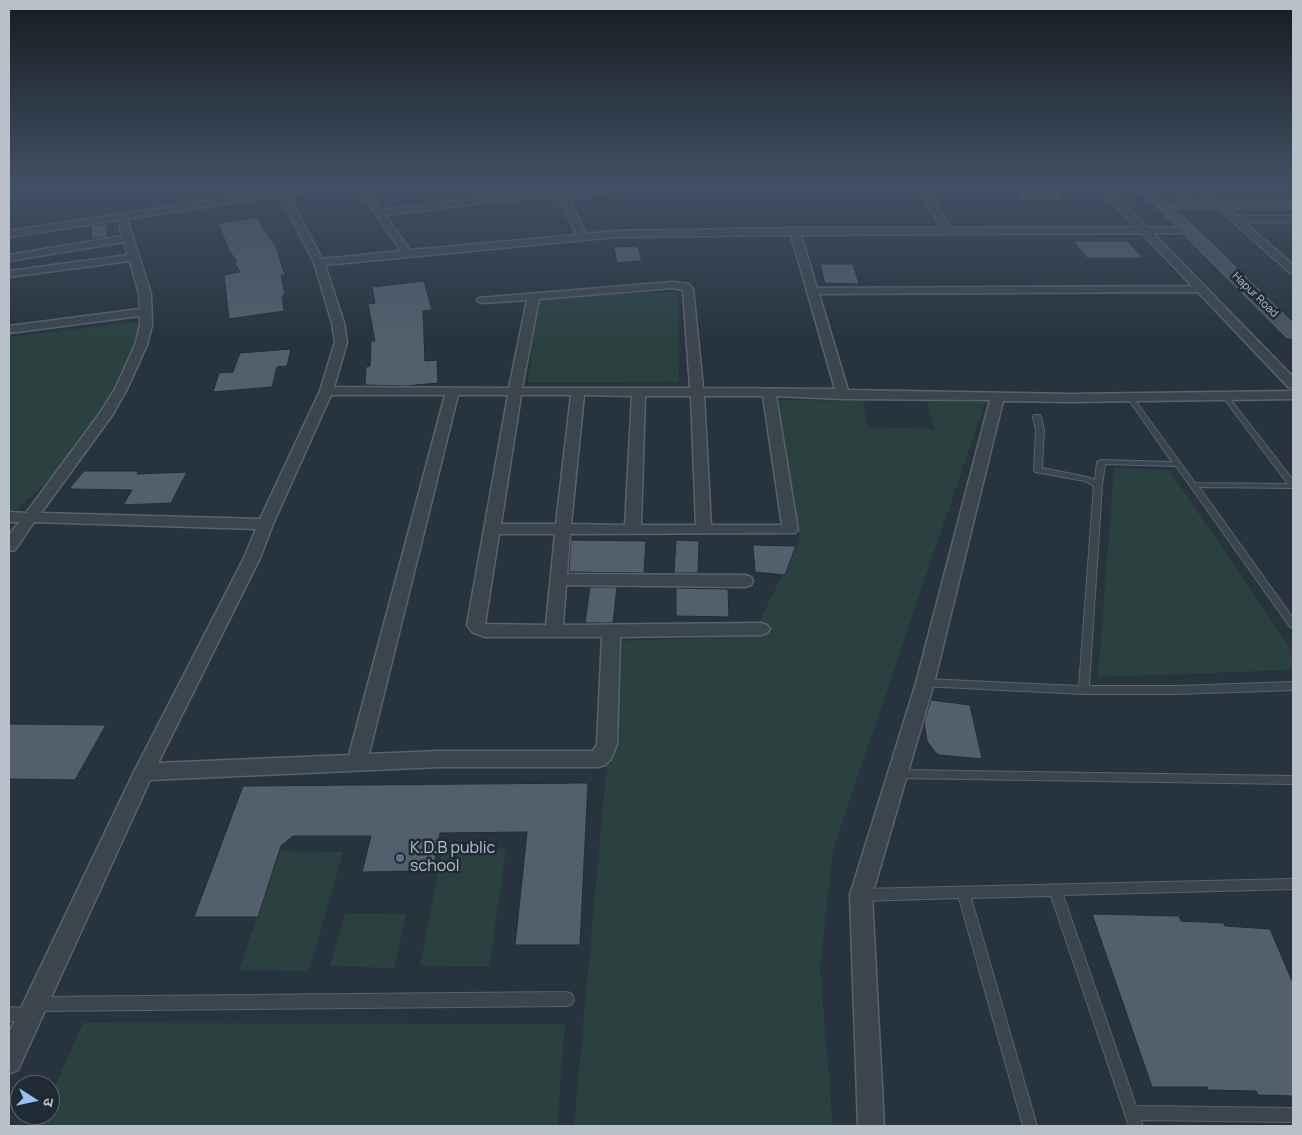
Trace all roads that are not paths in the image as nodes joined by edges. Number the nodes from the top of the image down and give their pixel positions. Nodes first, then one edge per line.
1 (306, 237) edge
2 (395, 237) edge
3 (583, 237) edge
4 (797, 237) edge
5 (1152, 237) edge
6 (1195, 237) edge
7 (1217, 237) edge
8 (1255, 237) edge
9 (128, 238) joint
10 (406, 253) junction
11 (134, 257) junction
12 (9, 258) edge
13 (319, 262) junction
14 (1293, 270) edge
15 (9, 274) edge
16 (1202, 290) junction
17 (813, 291) junction
18 (1272, 291) dead end
19 (534, 295) junction
20 (483, 300) dead end
21 (146, 312) junction
22 (9, 330) edge
23 (1293, 333) edge
24 (1293, 384) edge
25 (326, 391) junction
26 (454, 391) junction
27 (515, 391) junction
28 (578, 391) junction
29 (639, 392) junction
30 (698, 392) junction
31 (770, 392) junction
32 (843, 395) junction
33 (1293, 395) edge
34 (998, 396) junction
35 (1225, 396) junction
36 (1130, 397) junction
37 (1036, 417) dead end
38 (1177, 464) junction
39 (1098, 485) junction
40 (1192, 485) junction
41 (1293, 485) edge
42 (9, 516) edge
43 (32, 517) junction
44 (265, 524) junction
45 (492, 529) junction
46 (563, 529) junction
47 (633, 529) junction
48 (704, 530) junction
49 (9, 546) edge
50 (559, 579) junction
51 (745, 581) dead end
52 (1293, 625) edge
53 (761, 629) dead end
54 (611, 631) junction
55 (554, 632) junction
56 (925, 683) junction
57 (1293, 686) edge
58 (1084, 690) junction
59 (358, 763) junction
60 (144, 772) junction
61 (898, 774) junction
62 (1293, 780) edge
63 (1293, 884) edge
64 (1055, 891) junction
65 (964, 893) junction
66 (860, 895) junction
67 (567, 999) dead end
68 (33, 1010) junction
69 (9, 1014) edge
70 (9, 1061) edge
71 (1293, 1115) edge
72 (1134, 1120) edge
73 (871, 1126) edge
74 (1030, 1126) edge

1 - 13 street
2 - 10 street
3 - 10 street
4 - 17 street
5 - 16 street
6 - 23 main road, Hapur Road
7 - 18 main road, Hapur Road
8 - 14 street
9 - 11 street
9 - 12 street
10 - 13 street
11 - 15 street
11 - 21 street
13 - 25 street
16 - 17 street
16 - 24 street
17 - 32 street
19 - 20 street
19 - 27 street
19 - 30 street
21 - 22 street
21 - 43 street
25 - 26 street
25 - 44 street
26 - 27 street
26 - 59 street
27 - 28 street
27 - 45 street
28 - 29 street
28 - 46 street
29 - 30 street
29 - 47 street
30 - 31 street
30 - 48 street
31 - 32 street
31 - 48 street
32 - 34 street
33 - 35 street
34 - 36 street
34 - 56 street
35 - 36 street
35 - 41 lane
36 - 38 lane
37 - 39 lane
38 - 39 lane
38 - 40 lane
39 - 58 lane
40 - 41 lane
40 - 52 lane
42 - 43 street
43 - 44 street
43 - 49 street
44 - 60 street
45 - 46 street
45 - 55 street
46 - 47 street
46 - 50 street
47 - 48 street
50 - 51 street
50 - 55 street
53 - 54 street
54 - 55 street
54 - 59 street
56 - 58 lane
56 - 61 street
57 - 58 lane
59 - 60 street
60 - 68 street
61 - 62 lane
61 - 66 street
63 - 64 lane
64 - 65 lane
64 - 72 lane
65 - 66 lane
65 - 74 lane
66 - 73 street
67 - 68 lane
68 - 69 lane
68 - 70 street
71 - 72 lane

